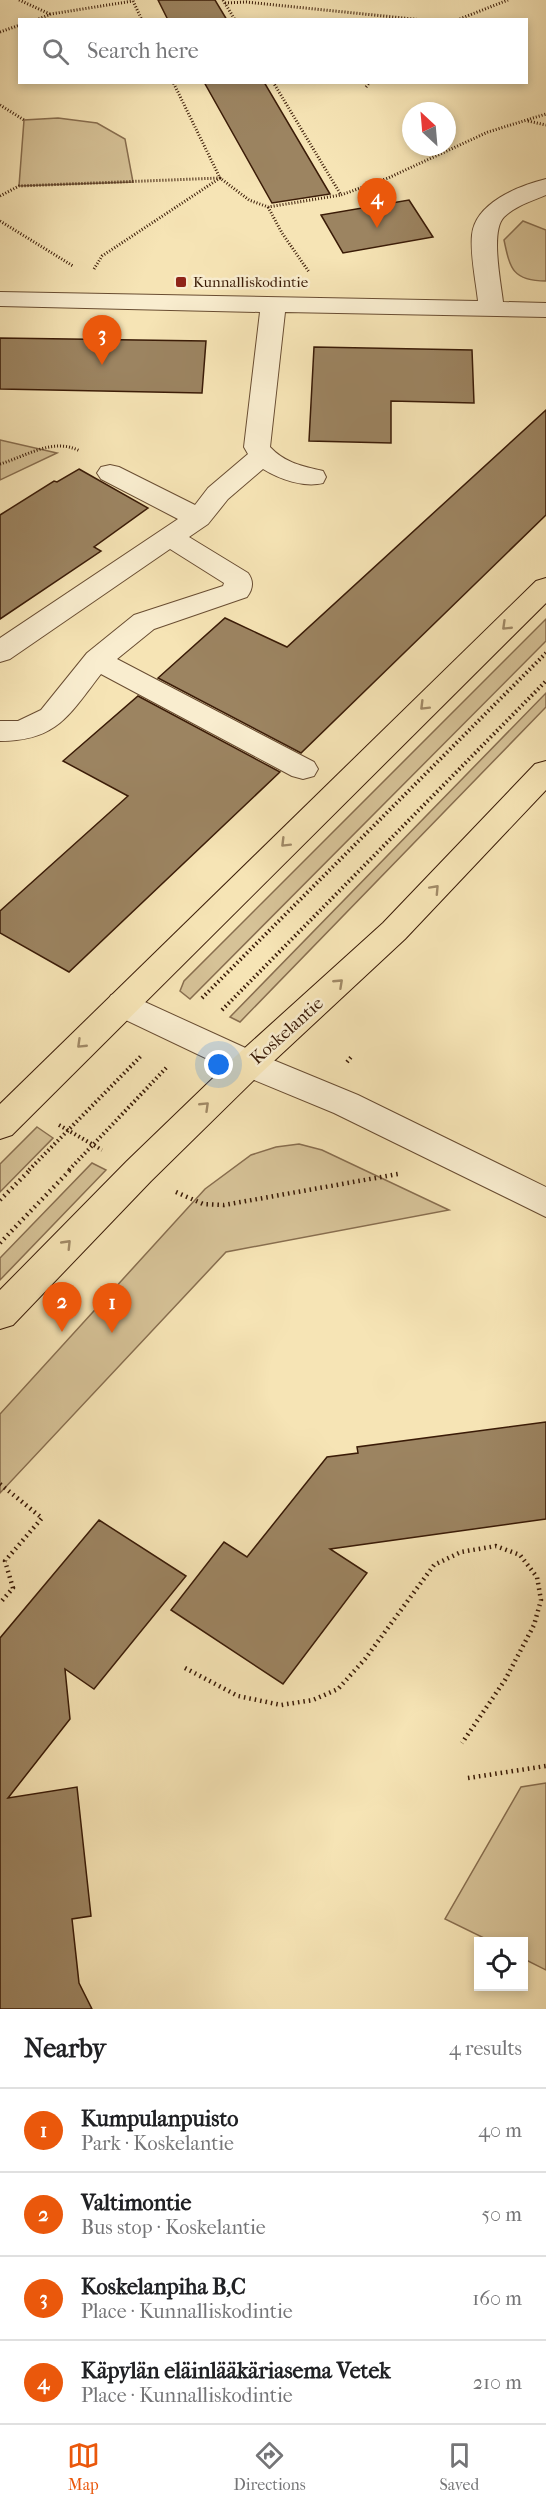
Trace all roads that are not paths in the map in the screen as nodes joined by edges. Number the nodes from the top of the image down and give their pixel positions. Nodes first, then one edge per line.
1 (546, 186) edge
2 (0, 299) edge
3 (273, 304) junction
4 (491, 309) junction
5 (545, 310) edge
6 (262, 456) junction
7 (110, 473) road end
8 (313, 477) dead end
9 (198, 518) junction
10 (170, 537) junction
11 (546, 587) edge
12 (0, 652) edge
13 (97, 660) junction
14 (0, 731) edge
15 (303, 769) dead end
16 (546, 771) edge
17 (123, 1004) junction
18 (249, 1064) junction
19 (11, 1114) edge
20 (546, 1203) edge
21 (0, 1314) edge

1 - 4 street
2 - 3 street
3 - 4 street
3 - 6 street
4 - 5 street
6 - 8 street
6 - 9 street
7 - 9 street
9 - 10 street
10 - 12 street
10 - 13 street
11 -> 17 main road
13 - 14 street
13 - 15 street
18 -> 16 main road, Koskelantie
17 - 18 street
17 -> 19 main road
18 - 20 street
21 -> 18 main road, Koskelantie

